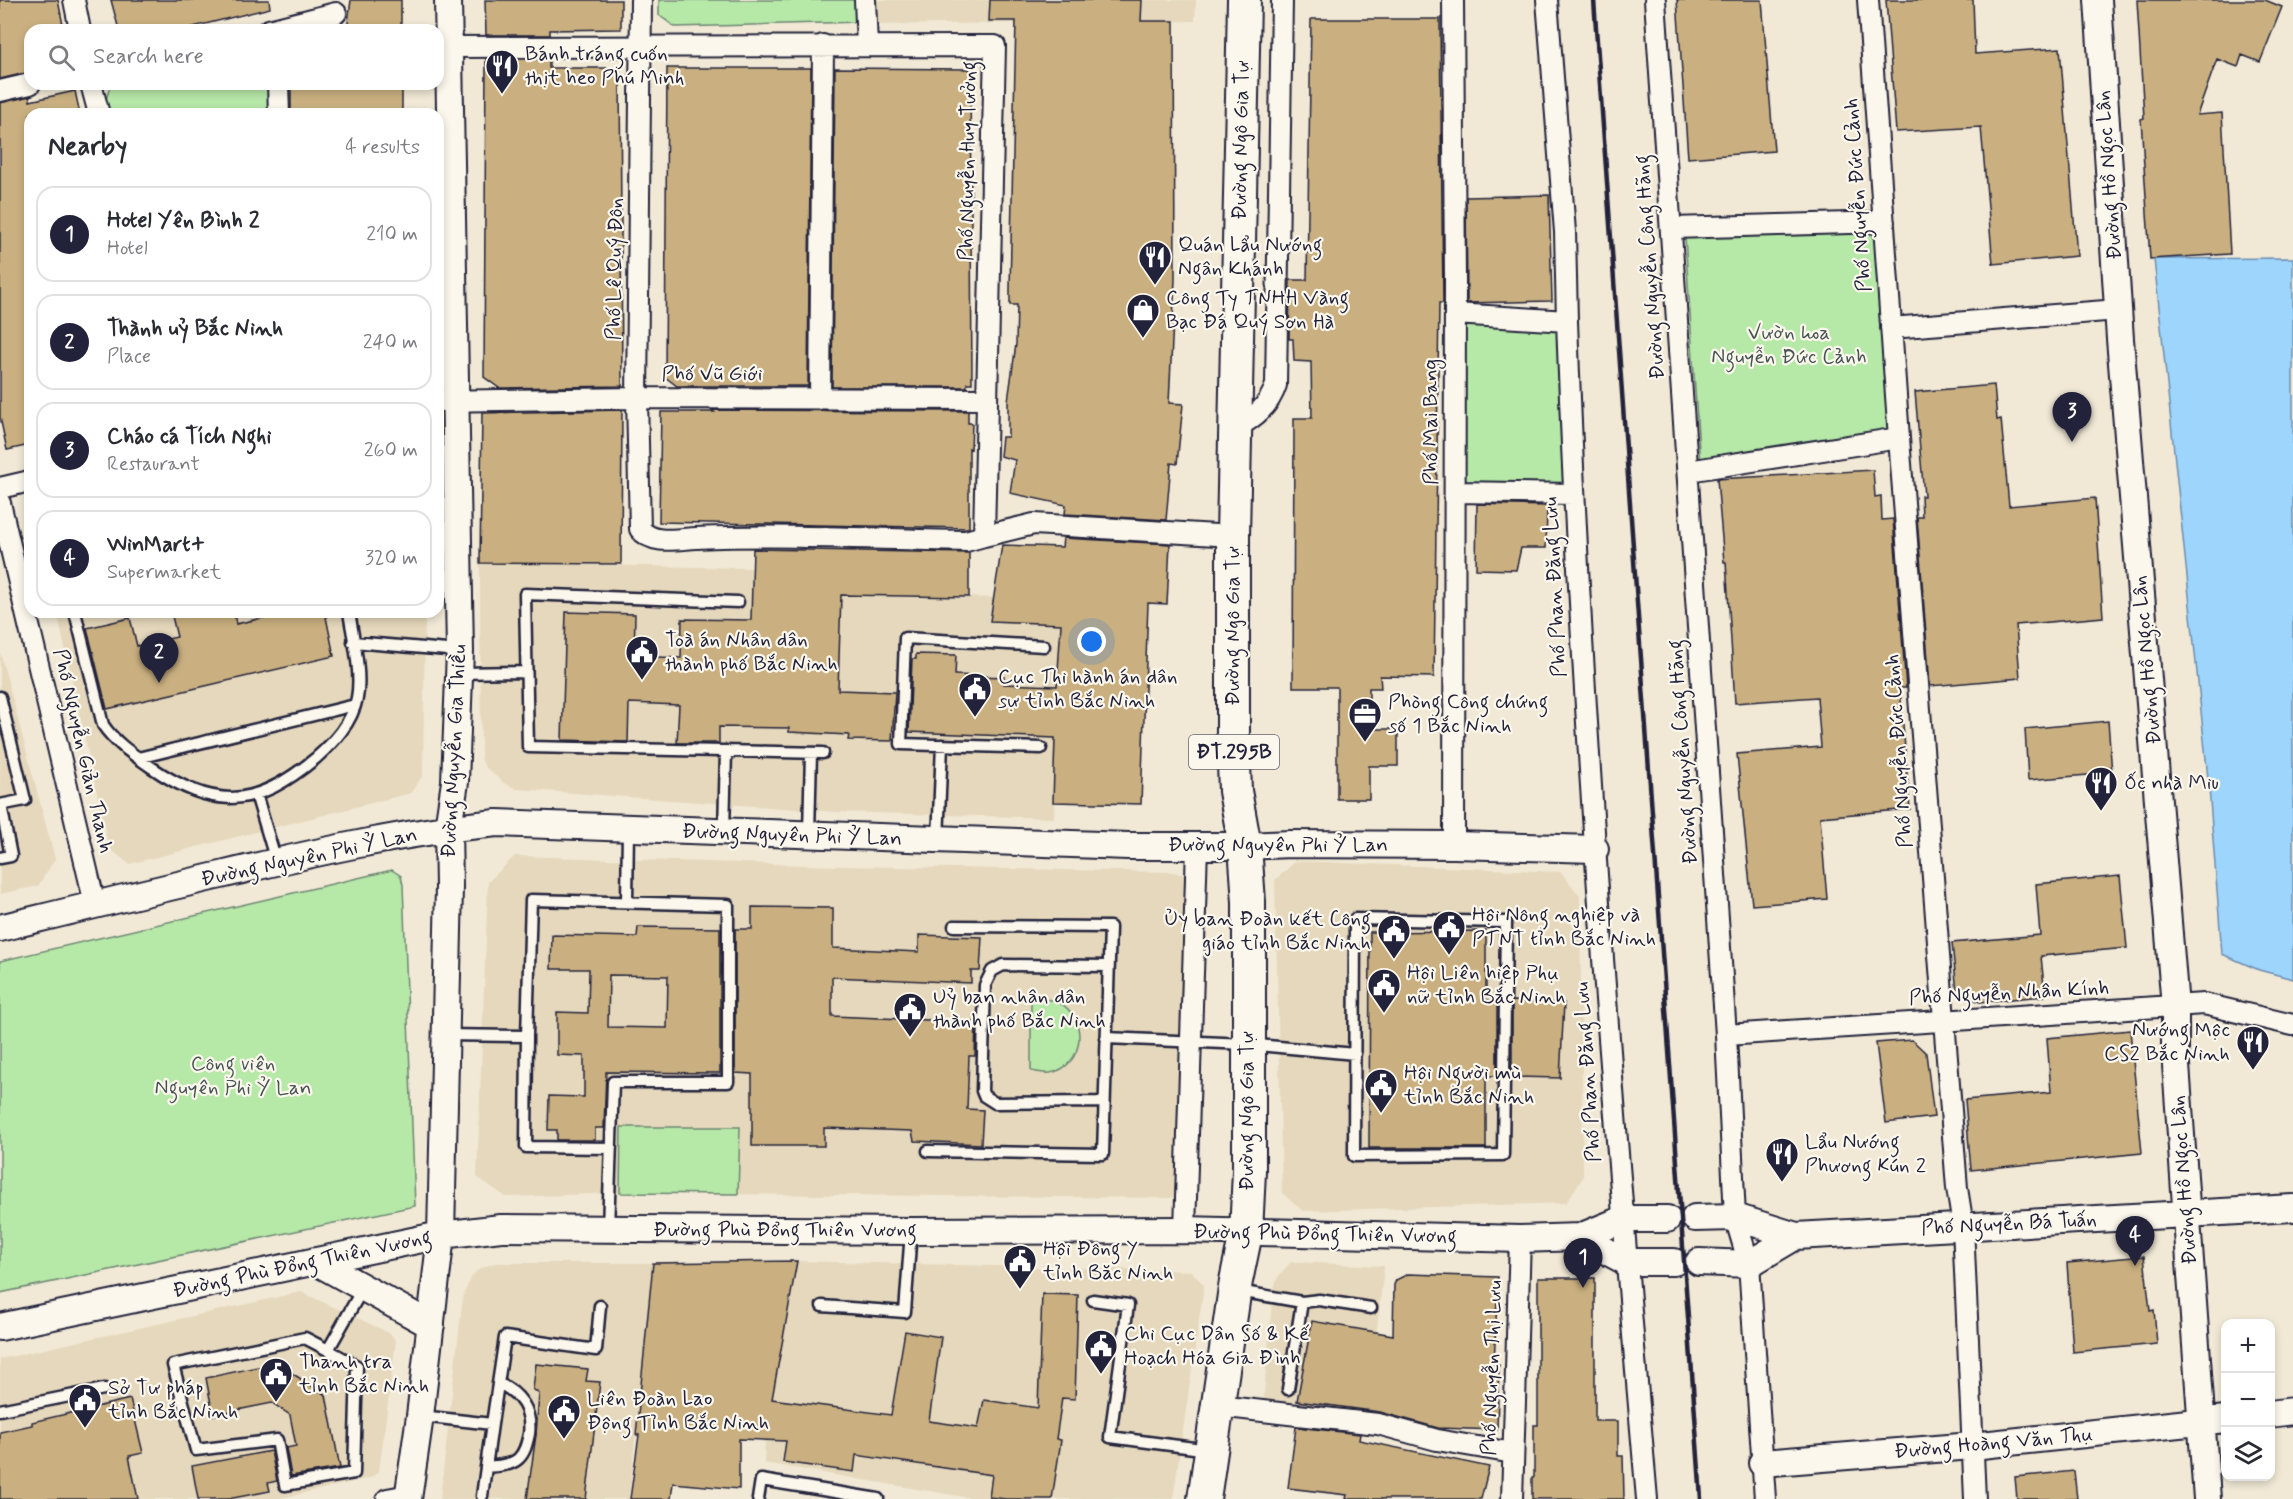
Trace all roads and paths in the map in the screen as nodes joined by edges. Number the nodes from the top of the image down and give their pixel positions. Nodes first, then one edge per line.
1 (74, 0) edge
2 (448, 0) edge
3 (641, 0) edge
4 (865, 0) edge
5 (1244, 0) edge
6 (1282, 0) edge
7 (1453, 0) edge
8 (1547, 0) edge
9 (1654, 0) edge
10 (1868, 0) edge
11 (2098, 0) edge
12 (336, 13) dead end
13 (79, 24) edge
14 (293, 24) edge
15 (823, 45) junction
16 (867, 45) junction
17 (448, 47) junction
18 (641, 48) junction
19 (24, 85) edge
20 (93, 90) edge
21 (278, 90) edge
22 (0, 91) edge
23 (97, 108) edge
24 (279, 108) edge
25 (1884, 222) junction
26 (1672, 228) junction
27 (2118, 310) junction
28 (1455, 314) junction
29 (1567, 321) junction
30 (1891, 328) junction
31 (638, 398) junction
32 (820, 399) junction
33 (986, 399) junction
34 (446, 400) edge
35 (1236, 428) junction
36 (1899, 438) junction
37 (1688, 471) junction
38 (24, 482) edge
39 (0, 488) edge
40 (1455, 492) junction
41 (1573, 494) junction
42 (0, 503) edge
43 (984, 536) junction
44 (1233, 536) junction
45 (738, 602) dead end
46 (24, 604) edge
47 (27, 618) edge
48 (76, 618) edge
49 (350, 618) edge
50 (353, 642) junction
51 (1044, 646) dead end
52 (459, 662) junction
53 (525, 672) junction
54 (0, 697) edge
55 (355, 705) junction
56 (942, 745) junction
57 (1041, 748) dead end
58 (726, 751) junction
59 (138, 758) junction
60 (256, 794) junction
61 (0, 805) edge
62 (448, 828) junction
63 (627, 829) junction
64 (724, 833) junction
65 (809, 835) junction
66 (938, 840) junction
67 (1454, 845) junction
68 (1197, 846) junction
69 (1245, 846) junction
70 (1595, 849) junction
71 (0, 858) edge
72 (276, 862) junction
73 (627, 903) junction
74 (95, 904) junction
75 (954, 926) dead end
76 (0, 928) edge
77 (1109, 966) junction
78 (2175, 1007) junction
79 (1944, 1020) junction
80 (2293, 1025) edge
81 (444, 1035) junction
82 (1726, 1035) junction
83 (527, 1036) junction
84 (1106, 1038) junction
85 (1191, 1041) junction
86 (1247, 1044) junction
87 (1355, 1054) junction
88 (1104, 1102) junction
89 (611, 1148) junction
90 (928, 1151) dead end
91 (2293, 1208) edge
92 (2187, 1214) junction
93 (1735, 1217) junction
94 (1695, 1218) dead end
95 (1624, 1219) junction
96 (1667, 1219) dead end
97 (1963, 1226) junction
98 (608, 1229) junction
99 (1185, 1230) junction
100 (911, 1231) junction
101 (1246, 1233) junction
102 (441, 1235) junction
103 (1796, 1236) junction
104 (1580, 1237) junction
105 (1520, 1239) junction
106 (315, 1261) junction
107 (1627, 1262) junction
108 (1749, 1264) junction
109 (363, 1287) junction
110 (1235, 1291) junction
111 (1093, 1300) dead end
112 (1302, 1302) junction
113 (600, 1306) dead end
114 (822, 1306) dead end
115 (1371, 1308) dead end
116 (431, 1325) junction
117 (0, 1327) edge
118 (328, 1350) junction
119 (498, 1383) junction
120 (104, 1389) dead end
121 (1288, 1389) dead end
122 (1218, 1406) junction
123 (0, 1410) edge
124 (2293, 1411) edge
125 (2275, 1413) edge
126 (420, 1416) junction
127 (2214, 1421) edge
128 (492, 1424) junction
129 (1972, 1446) junction
130 (1212, 1451) junction
131 (1513, 1453) junction
132 (1762, 1463) junction
133 (486, 1467) junction
134 (482, 1497) dead end
135 (401, 1498) edge
136 (758, 1499) edge
137 (878, 1499) edge
138 (1204, 1499) edge
139 (1512, 1499) edge
140 (1647, 1499) edge
141 (1765, 1499) edge
142 (1975, 1499) edge
143 (2207, 1499) edge

1 - 13 street
2 - 17 street, Đường Nguyễn Gia Thiều
3 - 18 street, Phố Lê Quý Đôn
4 - 16 street
5 - 35 main road, Đường Ngô Gia Tự / ĐT.295B
6 - 35 street
7 - 28 street, Phố Mai Bang
8 - 29 street, Phố Phan Đăng Lưu
9 - 26 street, Đường Nguyễn Công Hãng
10 - 25 street, Phố Nguyễn Đức Cảnh
11 - 27 street, Đường Hồ Ngọc Lân
12 - 14 street
15 - 16 street, Phố Nguyễn Huy Tưởng
15 - 18 street, Phố Nguyễn Huy Tưởng
15 - 32 street
16 - 33 street, Phố Nguyễn Huy Tưởng
17 - 18 street, Phố Nguyễn Huy Tưởng
17 - 34 street, Đường Nguyễn Gia Thiều
18 - 31 street, Phố Lê Quý Đôn
19 - 22 street
20 - 23 street
21 - 24 street
25 - 26 street
25 - 30 street, Phố Nguyễn Đức Cảnh
26 - 37 street, Đường Nguyễn Công Hãng
27 - 30 street
27 - 78 street, Đường Hồ Ngọc Lân
28 - 29 street
28 - 40 street, Phố Mai Bang
29 - 41 street, Phố Phan Đăng Lưu
30 - 36 street, Phố Nguyễn Đức Cảnh
31 - 32 street, Phố Vũ Giới
31 - 34 street, Phố Vũ Giới
31 - 43 street, Phố Lê Quý Đôn
32 - 33 street, Phố Vũ Giới
33 - 43 street, Phố Nguyễn Huy Tưởng
34 - 52 street, Đường Nguyễn Gia Thiều
35 - 44 main road, Đường Ngô Gia Tự / ĐT.295B
36 - 37 street
36 - 79 street, Phố Nguyễn Đức Cảnh
37 - 82 street, Đường Nguyễn Công Hãng
38 - 39 street
40 - 41 street
40 - 67 street, Phố Mai Bang
41 - 70 street, Phố Phan Đăng Lưu
42 - 46 street, Phố Nguyễn Giản Thanh
43 - 44 street
44 - 69 main road, Đường Ngô Gia Tự / ĐT.295B
45 - 53 lane
47 - 74 street, Phố Nguyễn Giản Thanh
48 - 59 lane
49 - 50 lane
50 - 52 lane
50 - 55 lane
51 - 56 lane
52 - 53 lane
52 - 62 street, Đường Nguyễn Gia Thiều
53 - 58 lane
54 - 61 lane
55 - 59 lane
55 - 60 lane
56 - 57 lane
56 - 66 lane
58 - 64 lane
58 - 65 lane
59 - 60 lane
60 - 72 lane
61 - 71 lane
62 - 63 street, Đường Nguyên Phi Ỷ Lan
62 - 72 street, Đường Nguyên Phi Ỷ Lan
62 - 81 street, Đường Nguyễn Gia Thiều
63 - 64 street, Đường Nguyên Phi Ỷ Lan
63 - 73 lane
64 - 65 street, Đường Nguyên Phi Ỷ Lan
65 - 66 street, Đường Nguyên Phi Ỷ Lan
66 - 68 street, Đường Nguyên Phi Ỷ Lan
67 - 69 street, Đường Nguyên Phi Ỷ Lan
67 - 70 street, Đường Nguyên Phi Ỷ Lan
68 - 69 street, Đường Nguyên Phi Ỷ Lan
68 - 85 street
69 - 86 main road, Đường Ngô Gia Tự / ĐT.295B
70 - 95 street, Phố Phan Đăng Lưu
72 - 74 street, Đường Nguyên Phi Ỷ Lan
73 - 83 lane
73 - 89 lane
74 - 76 street, Đường Nguyên Phi Ỷ Lan
75 - 77 lane
77 - 84 lane
77 - 88 lane
78 - 79 street, Phố Nguyễn Nhân Kính
78 - 80 street, Phố Nguyễn Nhân Kính
78 - 92 street, Đường Hồ Ngọc Lân
79 - 82 street, Phố Nguyễn Nhân Kính
79 - 97 street, Phố Nguyễn Đức Cảnh
81 - 83 lane
81 - 102 street, Đường Nguyễn Gia Thiều
82 - 93 street, Đường Nguyễn Công Hãng
83 - 89 lane
84 - 85 lane
84 - 88 lane
85 - 86 lane
85 - 99 street
86 - 87 lane
86 - 101 main road, Đường Ngô Gia Tự / ĐT.295B
87 - 87 lane
88 - 90 lane
89 - 98 lane
91 - 92 street, Phố Nguyễn Bá Tuấn
92 - 97 street, Phố Nguyễn Bá Tuấn
92 - 127 street, Đường Hồ Ngọc Lân
93 - 94 street
93 - 103 street
93 - 108 street, Đường Nguyễn Công Hãng
95 - 96 street, Đường Phù Đổng Thiên Vương
95 - 104 street, Đường Phù Đổng Thiên Vương
95 - 107 street, Phố Phan Đăng Lưu
97 - 103 street, Phố Nguyễn Bá Tuấn
97 - 129 street, Phố Nguyễn Đức Cảnh
98 - 100 street, Đường Phù Đổng Thiên Vương
98 - 102 street, Đường Phù Đổng Thiên Vương
99 - 100 street, Đường Phù Đổng Thiên Vương
99 - 101 street, Đường Phù Đổng Thiên Vương
100 - 114 lane
101 - 105 street, Đường Phù Đổng Thiên Vương
101 - 110 main road, Đường Ngô Gia Tự / ĐT.295B
102 - 106 street, Đường Phù Đổng Thiên Vương
102 - 116 street, Đường Nguyễn Gia Thiều
103 - 108 street
104 - 105 street, Đường Phù Đổng Thiên Vương
104 - 107 street, Đường Phù Đổng Thiên Vương
105 - 131 street, Phố Nguyễn Thị Lưu
106 - 109 street
106 - 117 street, Đường Phù Đổng Thiên Vương
107 - 108 street, Đường Phù Đổng Thiên Vương
107 - 140 street, Phố Phan Đăng Lưu
108 - 132 street, Đường Nguyễn Công Hãng
109 - 116 street
109 - 118 lane
110 - 112 lane
110 - 122 main road, Đường Ngô Gia Tự / ĐT.295B
111 - 130 lane
112 - 115 lane
112 - 121 lane
113 - 119 lane
116 - 126 street, Đường Nguyễn Gia Thiều
118 - 118 lane
119 - 128 lane
119 - 133 lane
120 - 123 lane
122 - 130 main road, Đường Ngô Gia Tự / ĐT.295B
122 - 131 street
124 - 125 street
126 - 128 lane
126 - 135 street, Đường Nguyễn Gia Thiều
127 - 129 street, Đường Hoàng Văn Thụ
127 - 143 street, Đường Hồ Ngọc Lân
128 - 133 lane
129 - 132 street, Đường Hoàng Văn Thụ
129 - 142 street, Phố Nguyễn Đức Cảnh
130 - 138 main road, Đường Ngô Gia Tự / ĐT.295B
131 - 139 street, Phố Nguyễn Thị Lưu
132 - 141 street, Đường Nguyễn Công Hãng
133 - 134 lane
136 - 137 lane

